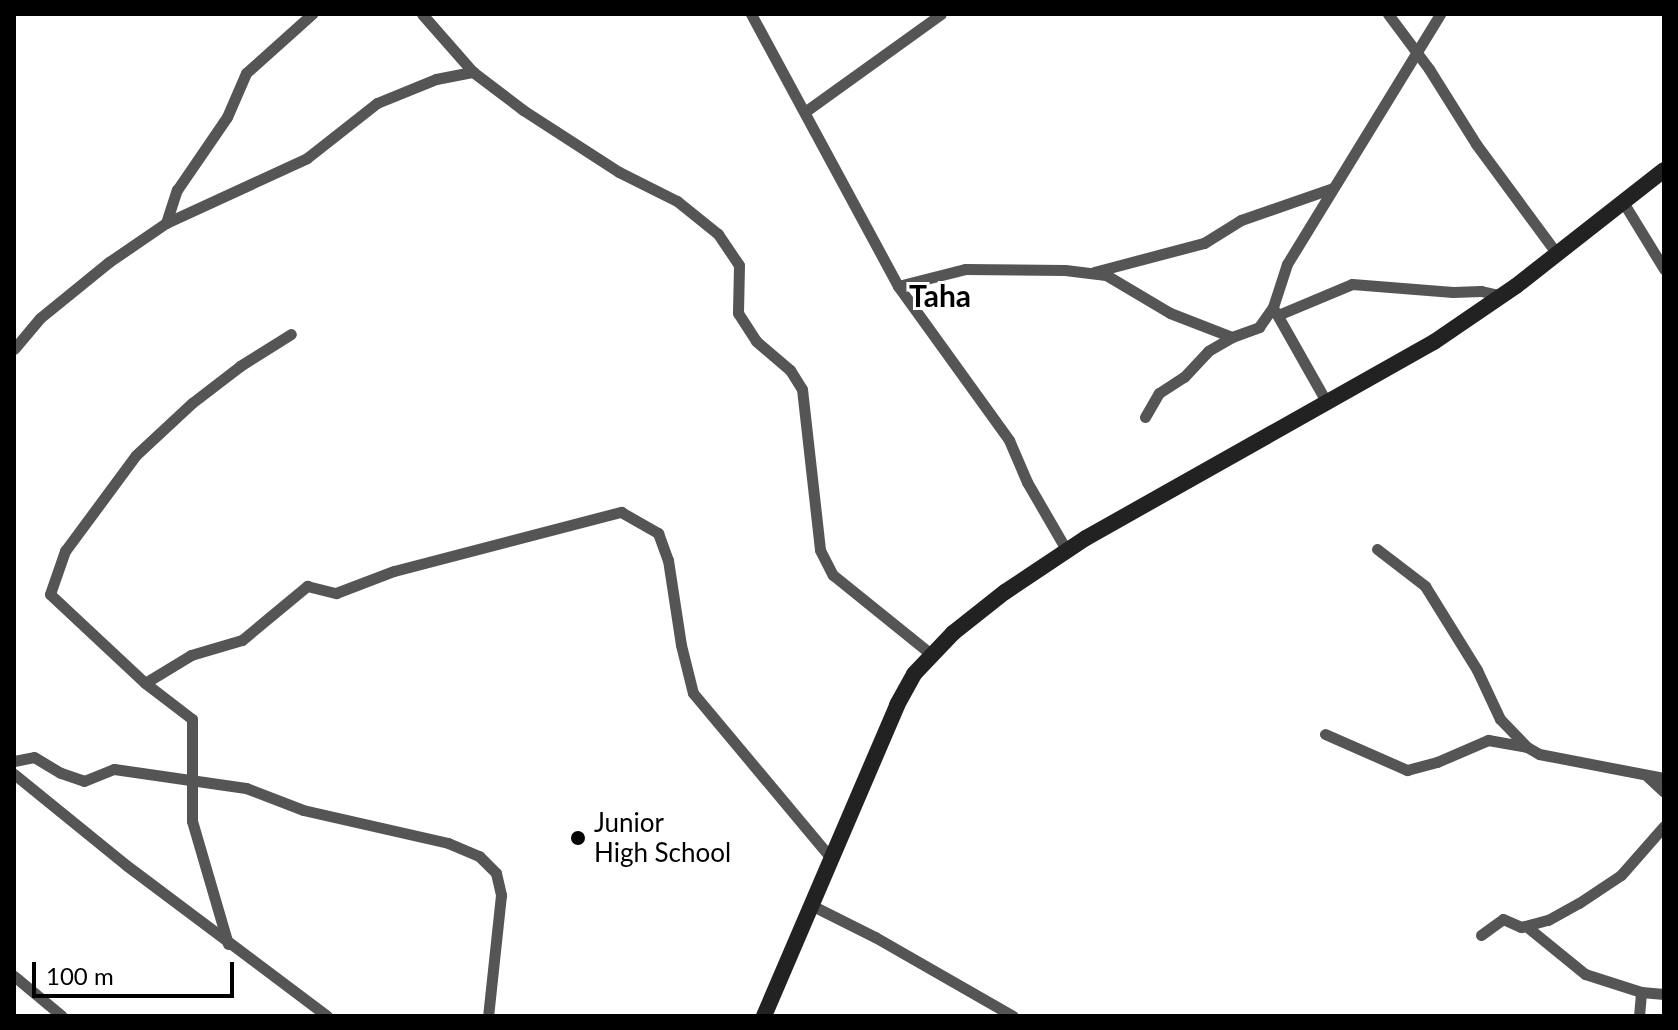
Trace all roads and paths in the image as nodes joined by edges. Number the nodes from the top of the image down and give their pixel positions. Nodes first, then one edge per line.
1 (312, 14) edge
2 (422, 14) edge
3 (751, 14) edge
4 (941, 14) edge
5 (1388, 14) edge
6 (1440, 14) edge
7 (1416, 51) junction
8 (473, 72) junction
9 (806, 111) junction
10 (1664, 170) edge
11 (1334, 187) junction
12 (1623, 202) junction
13 (166, 223) junction
14 (1557, 254) junction
15 (1664, 269) edge
16 (1092, 273) junction
17 (898, 286) junction
18 (1502, 296) junction
19 (1276, 311) junction
20 (291, 334) dead end
21 (1232, 337) junction
22 (14, 349) edge
23 (1327, 403) junction
24 (1145, 417) dead end
25 (1377, 549) dead end
26 (1067, 551) junction
27 (931, 654) junction
28 (145, 683) junction
29 (1325, 734) dead end
30 (1527, 747) junction
31 (14, 761) edge
32 (14, 774) edge
33 (1648, 777) junction
34 (1664, 778) edge
35 (189, 780) junction
36 (1664, 792) edge
37 (1664, 826) edge
38 (832, 859) junction
39 (811, 905) junction
40 (1526, 926) junction
41 (1481, 935) dead end
42 (228, 944) junction
43 (14, 976) edge
44 (1641, 992) junction
45 (1664, 994) edge
46 (62, 1016) edge
47 (327, 1016) edge
48 (488, 1016) edge
49 (764, 1016) edge
50 (1013, 1016) edge
51 (1639, 1016) edge

1 - 13 street
2 - 8 street
3 - 9 street
4 - 9 street
5 - 7 street
6 - 7 street
7 - 11 street
7 - 14 street
8 - 13 street
8 - 27 street
9 - 17 street
10 - 12 street
11 - 16 street
11 - 19 street
12 - 14 street
12 - 15 street
13 - 22 street
14 - 18 street
16 - 17 street
16 - 21 street
17 - 26 street
18 - 19 street
18 - 23 street
19 - 21 street
19 - 23 street
20 - 28 street
21 - 24 street
23 - 26 street
25 - 30 street
26 - 27 street
27 - 38 street
28 - 35 street
28 - 38 street
29 - 30 street
30 - 33 street
31 - 35 street
32 - 42 street
33 - 34 street
33 - 36 street
35 - 42 street
35 - 48 street
37 - 40 street
38 - 39 street
39 - 49 street
39 - 50 street
40 - 41 street
40 - 44 street
42 - 47 street
43 - 46 street
44 - 45 street
44 - 51 street

